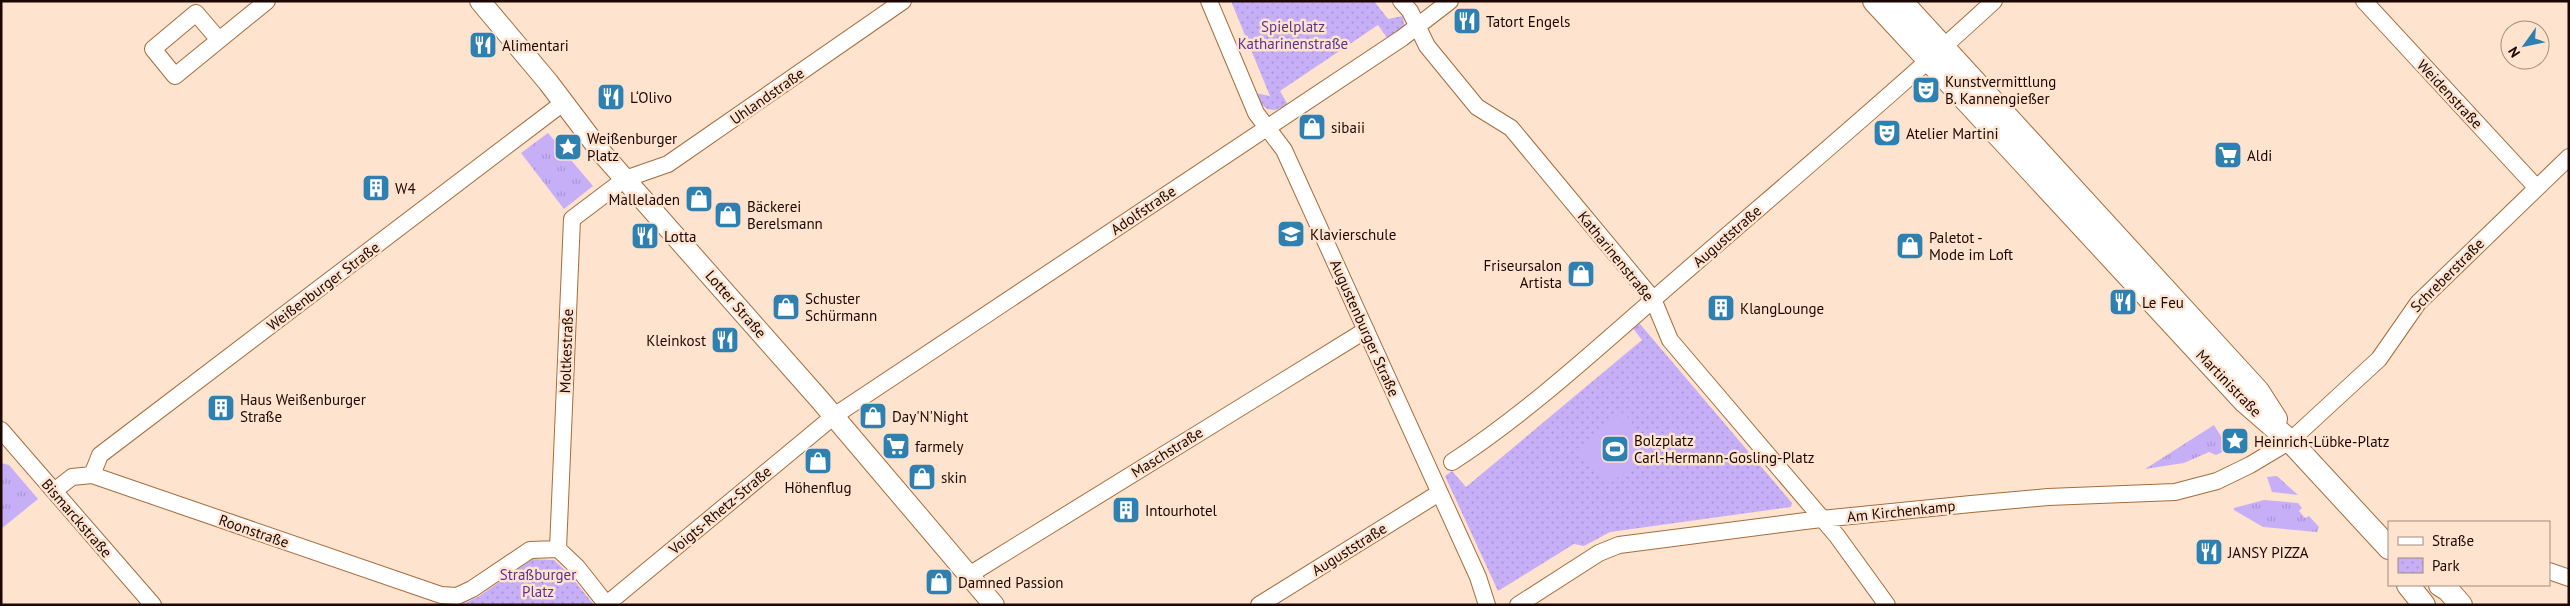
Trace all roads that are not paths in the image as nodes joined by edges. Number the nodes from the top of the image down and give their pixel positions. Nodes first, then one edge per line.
1 (267, 1) edge
2 (480, 1) edge
3 (903, 1) edge
4 (1210, 1) edge
5 (1401, 1) edge
6 (1450, 1) edge
7 (1874, 1) edge
8 (1901, 1) edge
9 (1994, 1) edge
10 (2364, 1) edge
11 (1416, 26) junction
12 (219, 40) dead end
13 (1937, 54) junction
14 (563, 103) junction
15 (1266, 127) junction
16 (2569, 157) edge
17 (625, 179) junction
18 (2536, 187) junction
19 (1653, 299) junction
20 (1366, 330) junction
21 (834, 416) junction
22 (1, 430) edge
23 (2290, 441) junction
24 (1452, 462) dead end
25 (92, 475) junction
26 (54, 492) junction
27 (1439, 493) junction
28 (1821, 519) junction
29 (2388, 547) edge
30 (558, 549) junction
31 (2550, 571) edge
32 (969, 575) junction
33 (2569, 578) edge
34 (2409, 586) edge
35 (2441, 586) edge
36 (607, 604) edge
37 (153, 605) edge
38 (994, 605) edge
39 (1259, 605) edge
40 (1487, 605) edge
41 (1518, 605) edge
42 (1887, 605) edge
43 (2424, 605) edge
44 (2461, 605) edge

1 - 12 street
2 - 14 street, Lotter Straße
3 - 17 street, Uhlandstraße
4 - 15 street, Augustenburger Straße
5 - 11 street, Katharinenstraße
6 - 11 street, Adolfstraße
7 - 13 main road, Martinistraße
8 - 13 main road, Martinistraße
9 - 13 street, Auguststraße
10 - 18 street, Weidenstraße
11 - 15 street, Adolfstraße
11 - 19 street, Katharinenstraße
13 - 19 street, Auguststraße
13 - 23 main road, Martinistraße
14 - 17 street, Lotter Straße
14 - 25 street, Weißenburger Straße
15 - 20 street, Augustenburger Straße
15 - 21 street, Adolfstraße
16 - 18 street, Schreberstraße
17 - 21 street, Lotter Straße
17 - 30 street, Moltkestraße
18 - 23 street, Schreberstraße
19 - 24 street, Auguststraße
19 - 28 street, Katharinenstraße
20 - 27 street, Augustenburger Straße
20 - 32 street, Maschstraße
21 - 32 street, Lotter Straße
21 - 36 street, Voigts-Rhetz-Straße
22 - 26 street, Bismarckstraße
23 - 28 street, Am Kirchenkamp
23 - 29 main road, Martinistraße
25 - 26 street
25 - 30 street, Roonstraße
26 - 37 street, Bismarckstraße
27 - 39 street, Auguststraße
27 - 40 street, Augustenburger Straße
28 - 41 street, Am Kirchenkamp
28 - 42 street, Katharinenstraße
30 - 36 street
31 - 33 street
32 - 38 street, Lotter Straße
34 - 43 main road
35 - 44 main road

